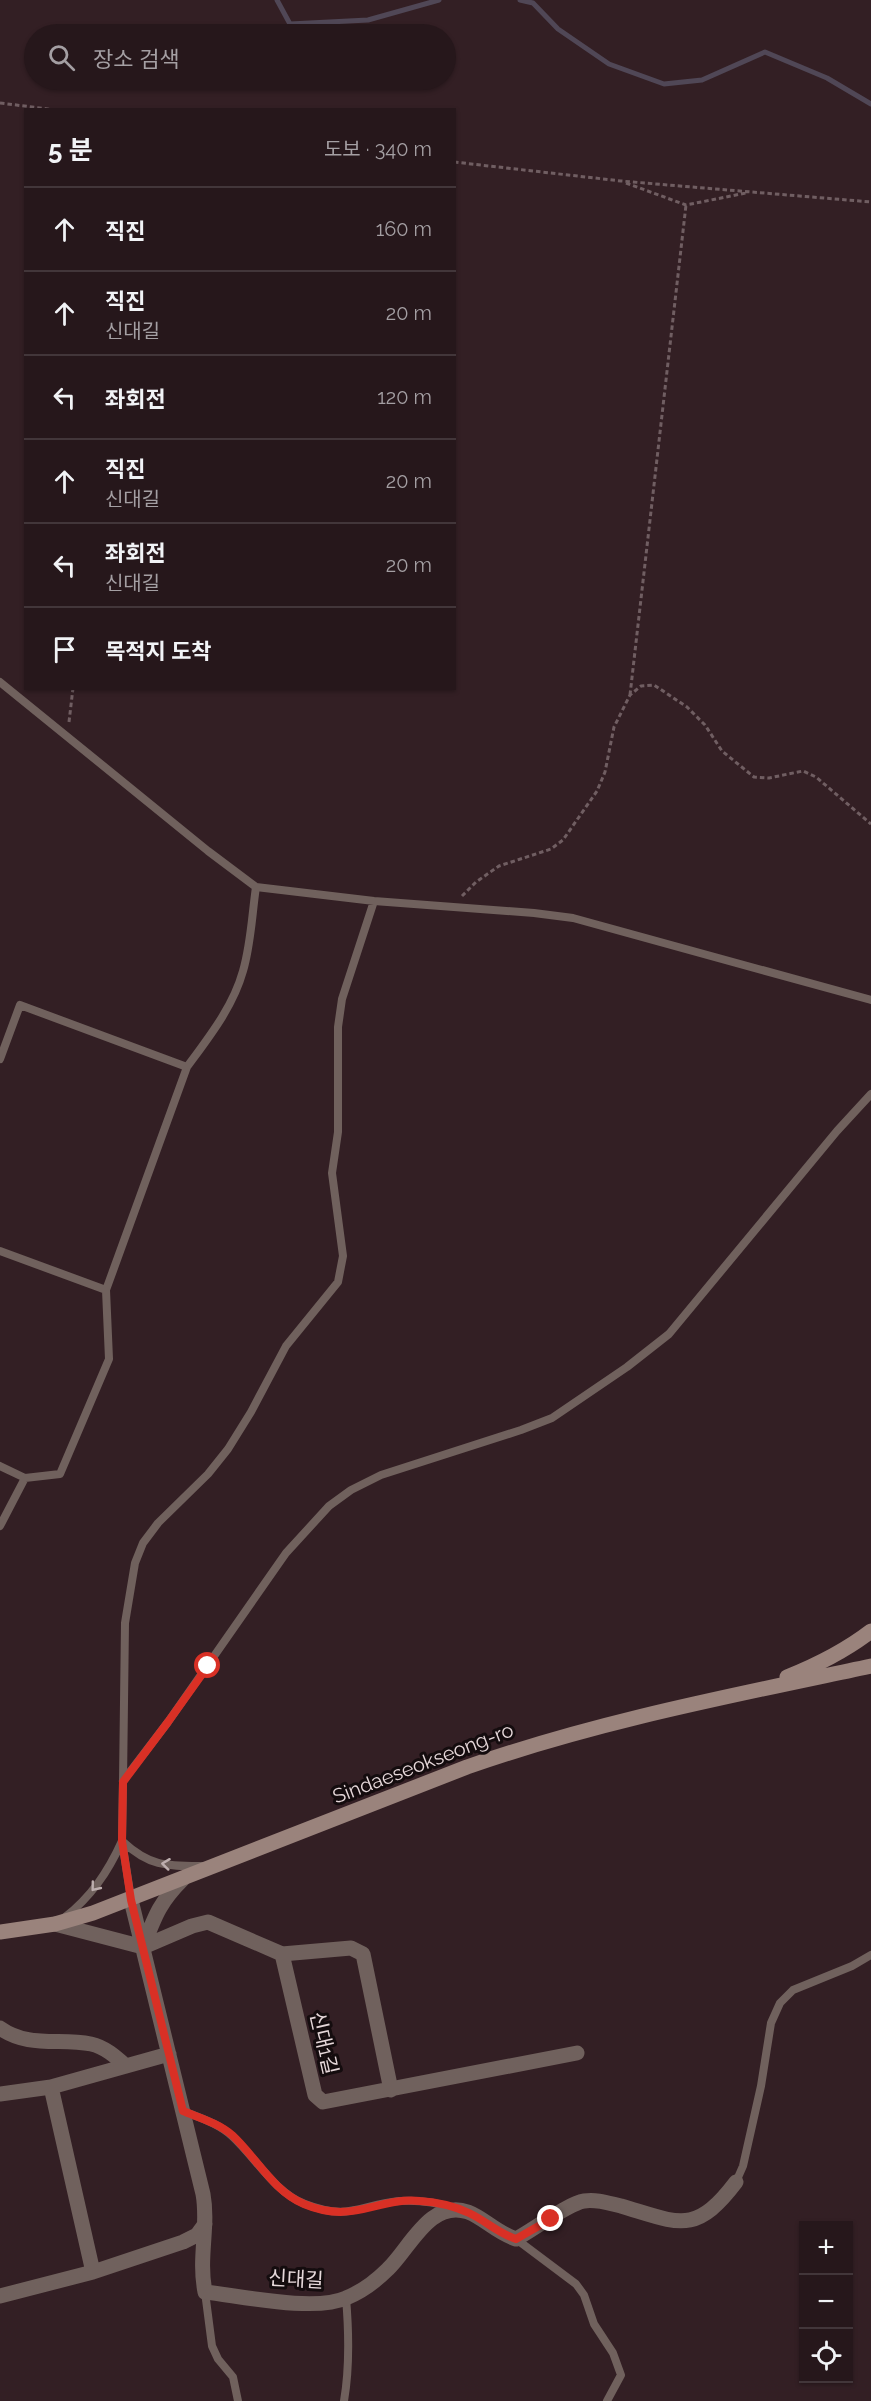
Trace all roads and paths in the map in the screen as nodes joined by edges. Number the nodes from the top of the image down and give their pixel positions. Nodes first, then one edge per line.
1 (0, 103) edge
2 (40, 108) edge
3 (456, 162) edge
4 (621, 182) junction
5 (751, 192) junction
6 (871, 202) edge
7 (686, 205) junction
8 (0, 682) edge
9 (73, 690) edge
10 (630, 695) junction
11 (68, 736) junction
12 (871, 824) edge
13 (256, 887) junction
14 (374, 901) junction
15 (451, 908) junction
16 (871, 1000) edge
17 (0, 1059) edge
18 (187, 1067) junction
19 (871, 1094) edge
20 (0, 1251) edge
21 (106, 1290) junction
22 (0, 1466) edge
23 (25, 1478) junction
24 (0, 1526) edge
25 (871, 1631) edge
26 (871, 1666) edge
27 (748, 1692) junction
28 (123, 1782) junction
29 (122, 1841) junction
30 (217, 1865) junction
31 (183, 1879) junction
32 (131, 1900) junction
33 (55, 1924) junction
34 (0, 1932) edge
35 (142, 1947) junction
36 (282, 1954) junction
37 (871, 1955) edge
38 (0, 2028) edge
39 (578, 2053) dead end
40 (169, 2054) junction
41 (126, 2066) junction
42 (51, 2087) junction
43 (391, 2090) junction
44 (0, 2094) edge
45 (183, 2111) junction
46 (736, 2182) joint
47 (469, 2212) junction
48 (205, 2224) junction
49 (516, 2239) junction
50 (93, 2272) junction
51 (205, 2292) junction
52 (0, 2296) edge
53 (346, 2298) junction
54 (238, 2401) edge
55 (344, 2401) edge
56 (607, 2401) edge

1 - 2 path
3 - 4 path
4 - 5 path
4 - 7 path
5 - 6 path
5 - 7 path
7 - 10 path
8 - 11 lane
9 - 11 path
10 - 12 path
10 - 15 path
11 - 13 lane
13 - 14 lane
13 - 18 lane
14 - 15 lane
14 - 28 lane
15 - 16 lane
17 - 18 lane
18 - 21 lane
19 - 28 lane
20 - 21 lane
21 - 23 lane
22 - 23 lane
23 - 24 lane
25 - 27 street
26 - 27 street, Sindaeseokseong-ro
27 - 30 street, Sindaeseokseong-ro
28 - 29 lane
30 -> 29 lane
29 - 32 lane
29 -> 33 lane
30 - 31 street, Sindaeseokseong-ro
31 - 32 street, Sindaeseokseong-ro
31 - 35 street
32 - 33 street, Sindaeseokseong-ro
32 - 35 street
33 - 34 street, Sindaeseokseong-ro
33 - 35 street
35 - 36 street
35 - 40 street
36 - 43 street
36 - 43 street, 신대1길
37 - 46 lane
38 - 41 street
39 - 43 street, 신대1길
40 - 41 street
40 - 45 street
41 - 42 street
42 - 44 street
42 - 50 street
45 - 47 lane
45 - 48 street
46 - 49 street
47 - 49 street
47 - 53 street, 신대길
48 - 50 street
48 - 51 street
49 - 56 lane
50 - 52 street
51 - 53 street, 신대길
51 - 54 lane
53 - 55 lane

